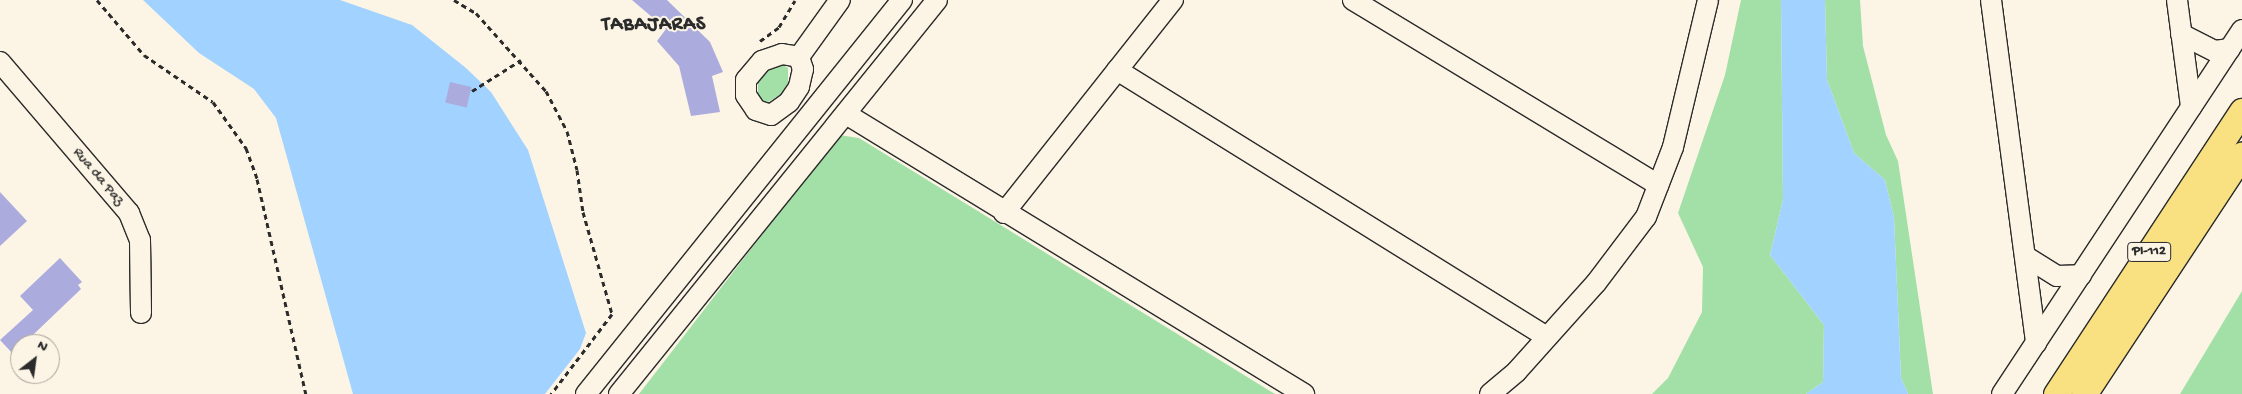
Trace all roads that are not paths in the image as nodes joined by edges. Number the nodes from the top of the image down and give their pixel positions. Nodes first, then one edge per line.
1 (840, 0) edge
2 (902, 0) edge
3 (937, 0) edge
4 (1173, 0) edge
5 (1353, 0) edge
6 (1708, 0) edge
7 (1991, 0) edge
8 (2177, 0) edge
9 (2242, 30) edge
10 (2181, 34) junction
11 (2230, 49) junction
12 (799, 56) dead end
13 (0, 62) edge
14 (1117, 70) junction
15 (837, 81) junction
16 (858, 98) junction
17 (2191, 107) junction
18 (2242, 111) edge
19 (846, 114) junction
20 (790, 140) junction
21 (2242, 154) edge
22 (812, 156) junction
23 (1658, 185) junction
24 (1004, 213) junction
25 (2028, 258) junction
26 (2081, 274) junction
27 (141, 313) dead end
28 (1547, 337) junction
29 (2036, 343) junction
30 (586, 394) edge
31 (619, 394) edge
32 (1304, 394) edge
33 (1490, 394) edge
34 (2002, 394) edge
35 (2056, 394) edge
36 (2084, 394) edge

1 - 12 street
2 - 15 street
3 - 16 street
4 - 14 street
5 - 23 street
6 - 23 street
7 - 25 street
8 - 10 street
9 - 11 street
10 - 11 street
10 - 17 street
11 - 17 street
13 - 27 street, Rua da Paz
14 - 24 street
14 - 28 street
15 - 16 street
15 - 20 street
16 - 19 street
17 - 26 street
18 - 35 main road, PI-112
19 - 22 street
19 - 24 street
20 - 22 street
20 - 30 street
21 - 36 main road, PI-112
22 - 31 street
23 - 28 street
24 - 32 street
25 - 26 street
25 - 29 street
26 - 29 street
28 - 33 street
29 - 34 street

